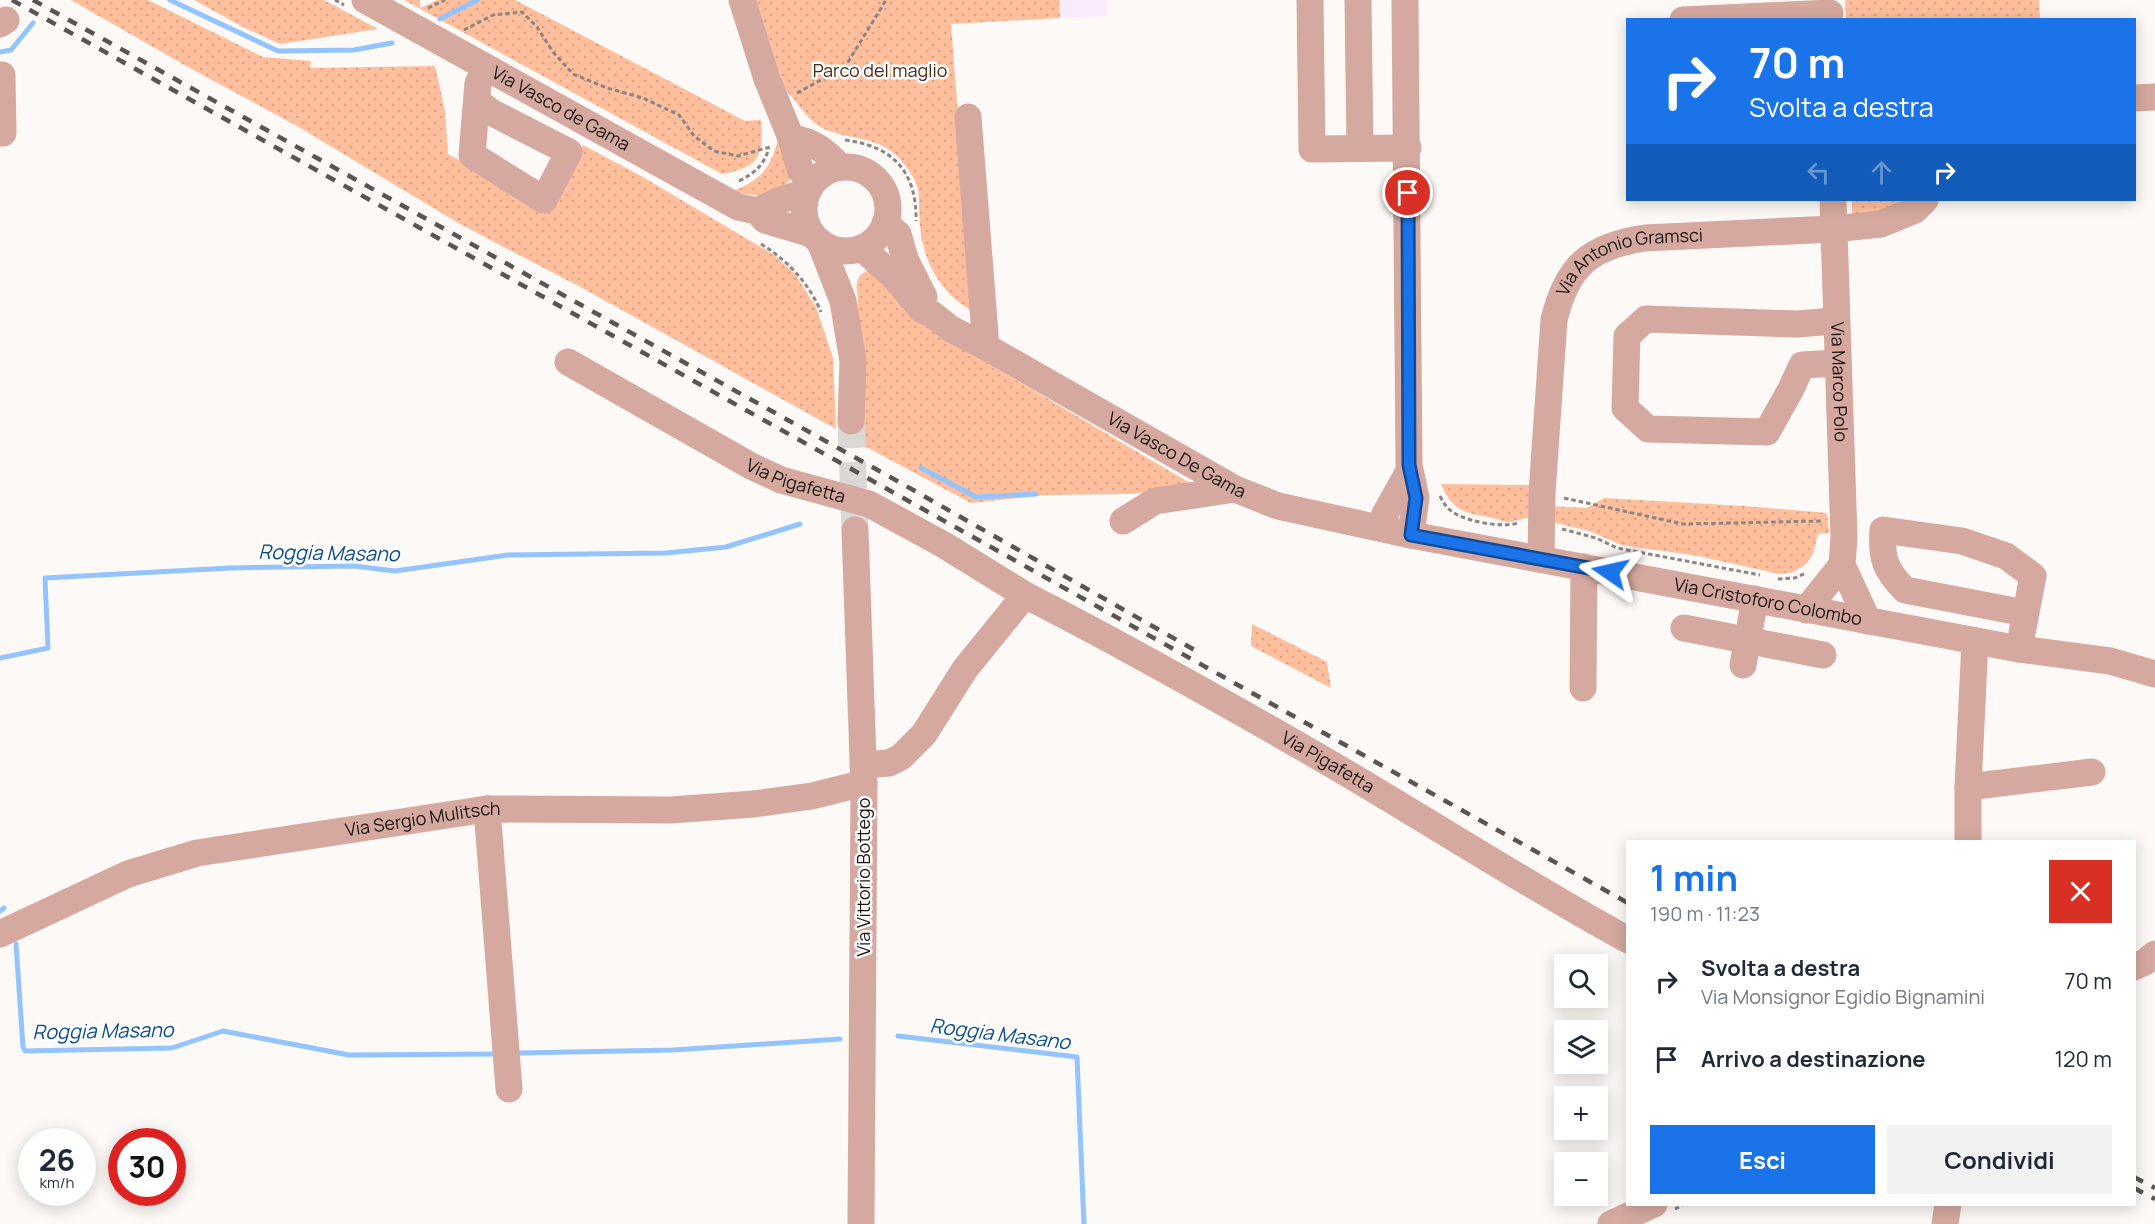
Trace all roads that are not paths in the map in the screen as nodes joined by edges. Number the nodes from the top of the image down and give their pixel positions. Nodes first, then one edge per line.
1 (365, 0) edge
2 (742, 0) edge
3 (1310, 0) edge
4 (1358, 0) edge
5 (1405, 0) edge
6 (1830, 11) edge
7 (1716, 18) edge
8 (486, 68) junction
9 (0, 75) edge
10 (2155, 97) edge
11 (2136, 98) edge
12 (477, 101) dead end
13 (968, 117) dead end
14 (3, 134) dead end
15 (777, 142) junction
16 (1360, 148) junction
17 (1408, 148) junction
18 (840, 167) junction
19 (809, 189) junction
20 (1833, 201) edge
21 (1924, 201) edge
22 (757, 211) junction
23 (885, 223) junction
24 (1833, 229) junction
25 (816, 238) junction
26 (859, 249) junction
27 (832, 308) junction
28 (932, 314) junction
29 (1835, 321) junction
30 (1797, 324) junction
31 (986, 346) junction
32 (568, 362) dead end
33 (1838, 363) junction
34 (1802, 365) junction
35 (851, 421) tunnel mouth
36 (1409, 471) junction
37 (1235, 489) junction
38 (1123, 521) dead end
39 (1381, 528) junction
40 (855, 530) tunnel mouth
41 (1411, 535) junction
42 (1541, 559) junction
43 (1842, 565) junction
44 (1584, 567) junction
45 (1761, 588) junction
46 (1025, 595) junction
47 (1806, 609) junction
48 (2025, 613) junction
49 (1868, 621) junction
50 (1684, 628) dead end
51 (1975, 641) junction
52 (2019, 649) junction
53 (1746, 653) junction
54 (1823, 654) dead end
55 (2155, 674) edge
56 (1583, 688) dead end
57 (2092, 771) dead end
58 (864, 774) junction
59 (1968, 787) junction
60 (487, 809) junction
61 (1968, 840) edge
62 (0, 934) edge
63 (1626, 939) edge
64 (2155, 954) edge
65 (2136, 966) edge
66 (509, 1089) dead end
67 (1650, 1206) edge
68 (1948, 1206) edge
69 (861, 1224) edge
70 (1611, 1224) edge
71 (1945, 1224) edge

1 - 8 street, Via Vasco de Gama
2 - 15 street
3 - 16 street
4 - 16 street
5 - 17 street
6 - 7 street
8 - 12 street
8 - 22 street, Via Vasco de Gama
9 - 14 street
10 - 11 street
13 - 31 street
15 - 18 street
15 - 19 street
16 - 17 street
17 - 36 street
18 - 19 street
18 - 23 street
19 - 22 street
19 - 25 street
20 - 24 street, Via Marco Polo
21 - 24 street, Via Antonio Gramsci
22 - 25 street, Via Vasco de Gama
23 - 26 street
23 - 28 street, Via Vasco De Gama
24 - 29 street, Via Marco Polo
24 - 42 street, Via Antonio Gramsci
25 - 26 street
25 - 27 street
26 - 27 street
26 - 28 street, Via Vasco De Gama
27 - 35 street
28 - 31 street, Via Vasco De Gama
29 - 30 street
29 - 33 street, Via Marco Polo
30 - 34 street
30 - 34 street
31 - 37 street, Via Vasco De Gama
32 - 46 street, Via Pigafetta
33 - 34 street
33 - 43 street, Via Marco Polo
36 - 39 street
36 - 41 street
37 - 38 street
37 - 39 street, Via Vasco De Gama
39 - 41 street, Via Cristoforo Colombo
40 - 58 street, Via Vittorio Bottego
41 - 42 street, Via Cristoforo Colombo
42 - 44 street, Via Cristoforo Colombo
43 - 47 street
43 - 49 street, Via Marco Polo
44 - 45 street, Via Cristoforo Colombo
44 - 56 street
45 - 47 street, Via Cristoforo Colombo
45 - 53 street
46 - 58 street
46 - 63 street, Via Pigafetta
47 - 49 street, Via Cristoforo Colombo
48 - 48 street
48 - 52 street
49 - 51 street, Via Cristoforo Colombo
50 - 53 street
51 - 52 street, Via Cristoforo Colombo
51 - 59 street
52 - 55 street, Via Cristoforo Colombo
53 - 54 street
57 - 59 street
58 - 60 street, Via Sergio Mulitsch
58 - 69 street, Via Vittorio Bottego
59 - 61 street
60 - 62 street, Via Sergio Mulitsch
60 - 66 street
64 - 65 street
67 - 70 street
68 - 71 street

